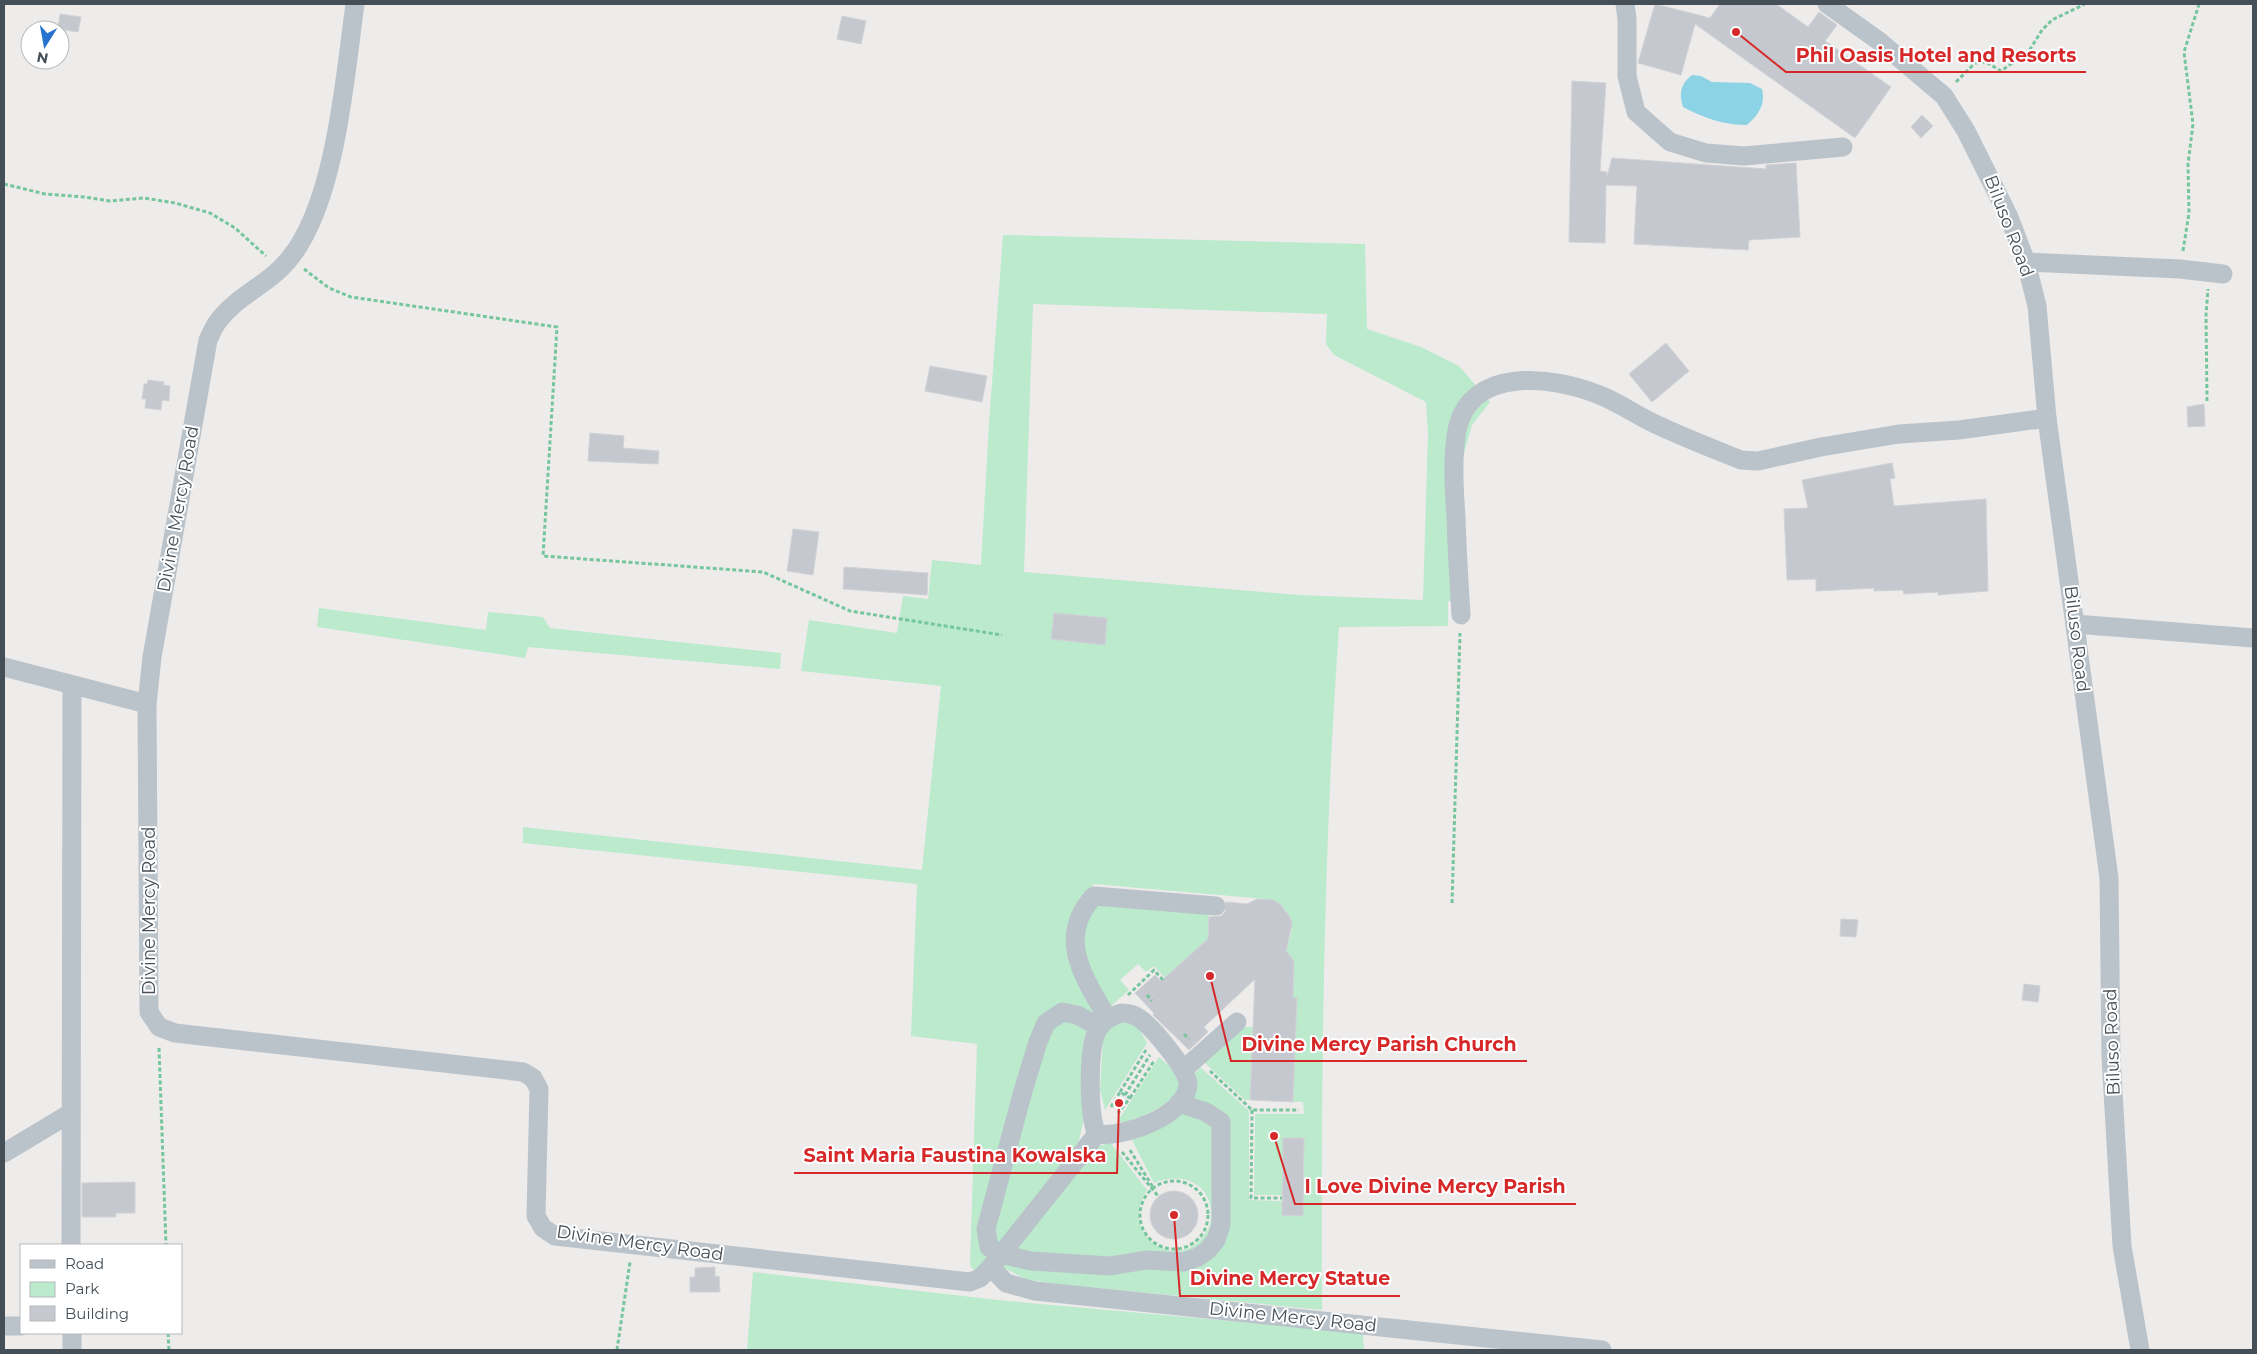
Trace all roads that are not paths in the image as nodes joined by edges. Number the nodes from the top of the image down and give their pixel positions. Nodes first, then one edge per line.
1 (355, 4) edge
2 (1827, 4) edge
3 (1628, 9) edge
4 (1843, 147) dead end
5 (2026, 262) junction
6 (2217, 273) road end
7 (2047, 418) junction
8 (1461, 615) road end
9 (2075, 624) junction
10 (2253, 638) edge
11 (4, 666) edge
12 (72, 685) junction
13 (147, 704) junction
14 (1216, 906) dead end
15 (1111, 1020) junction
16 (1237, 1022) dead end
17 (1190, 1063) junction
18 (1179, 1104) junction
19 (69, 1114) junction
20 (1109, 1134) junction
21 (4, 1153) edge
22 (71, 1244) edge
23 (996, 1261) junction
24 (4, 1326) edge
25 (20, 1326) edge
26 (72, 1334) edge
27 (72, 1350) edge
28 (1602, 1350) edge
29 (2140, 1350) edge

1 - 13 street, Divine Mercy Road
2 - 5 street, Biluso Road
3 - 4 street
5 - 6 street
5 - 7 street, Biluso Road
7 - 8 street
7 - 9 street, Biluso Road
9 - 10 street
9 - 29 street, Biluso Road
11 - 12 street
12 - 13 street
12 - 19 street
13 - 23 street, Divine Mercy Road
14 - 15 street
15 - 17 street
15 - 20 street
15 - 23 street
16 - 17 street
17 - 18 street
18 - 20 street
18 - 23 street
19 - 21 street
19 - 22 street
20 - 23 street, Divine Mercy Road
23 - 28 street, Divine Mercy Road
24 - 25 street
26 - 27 street

